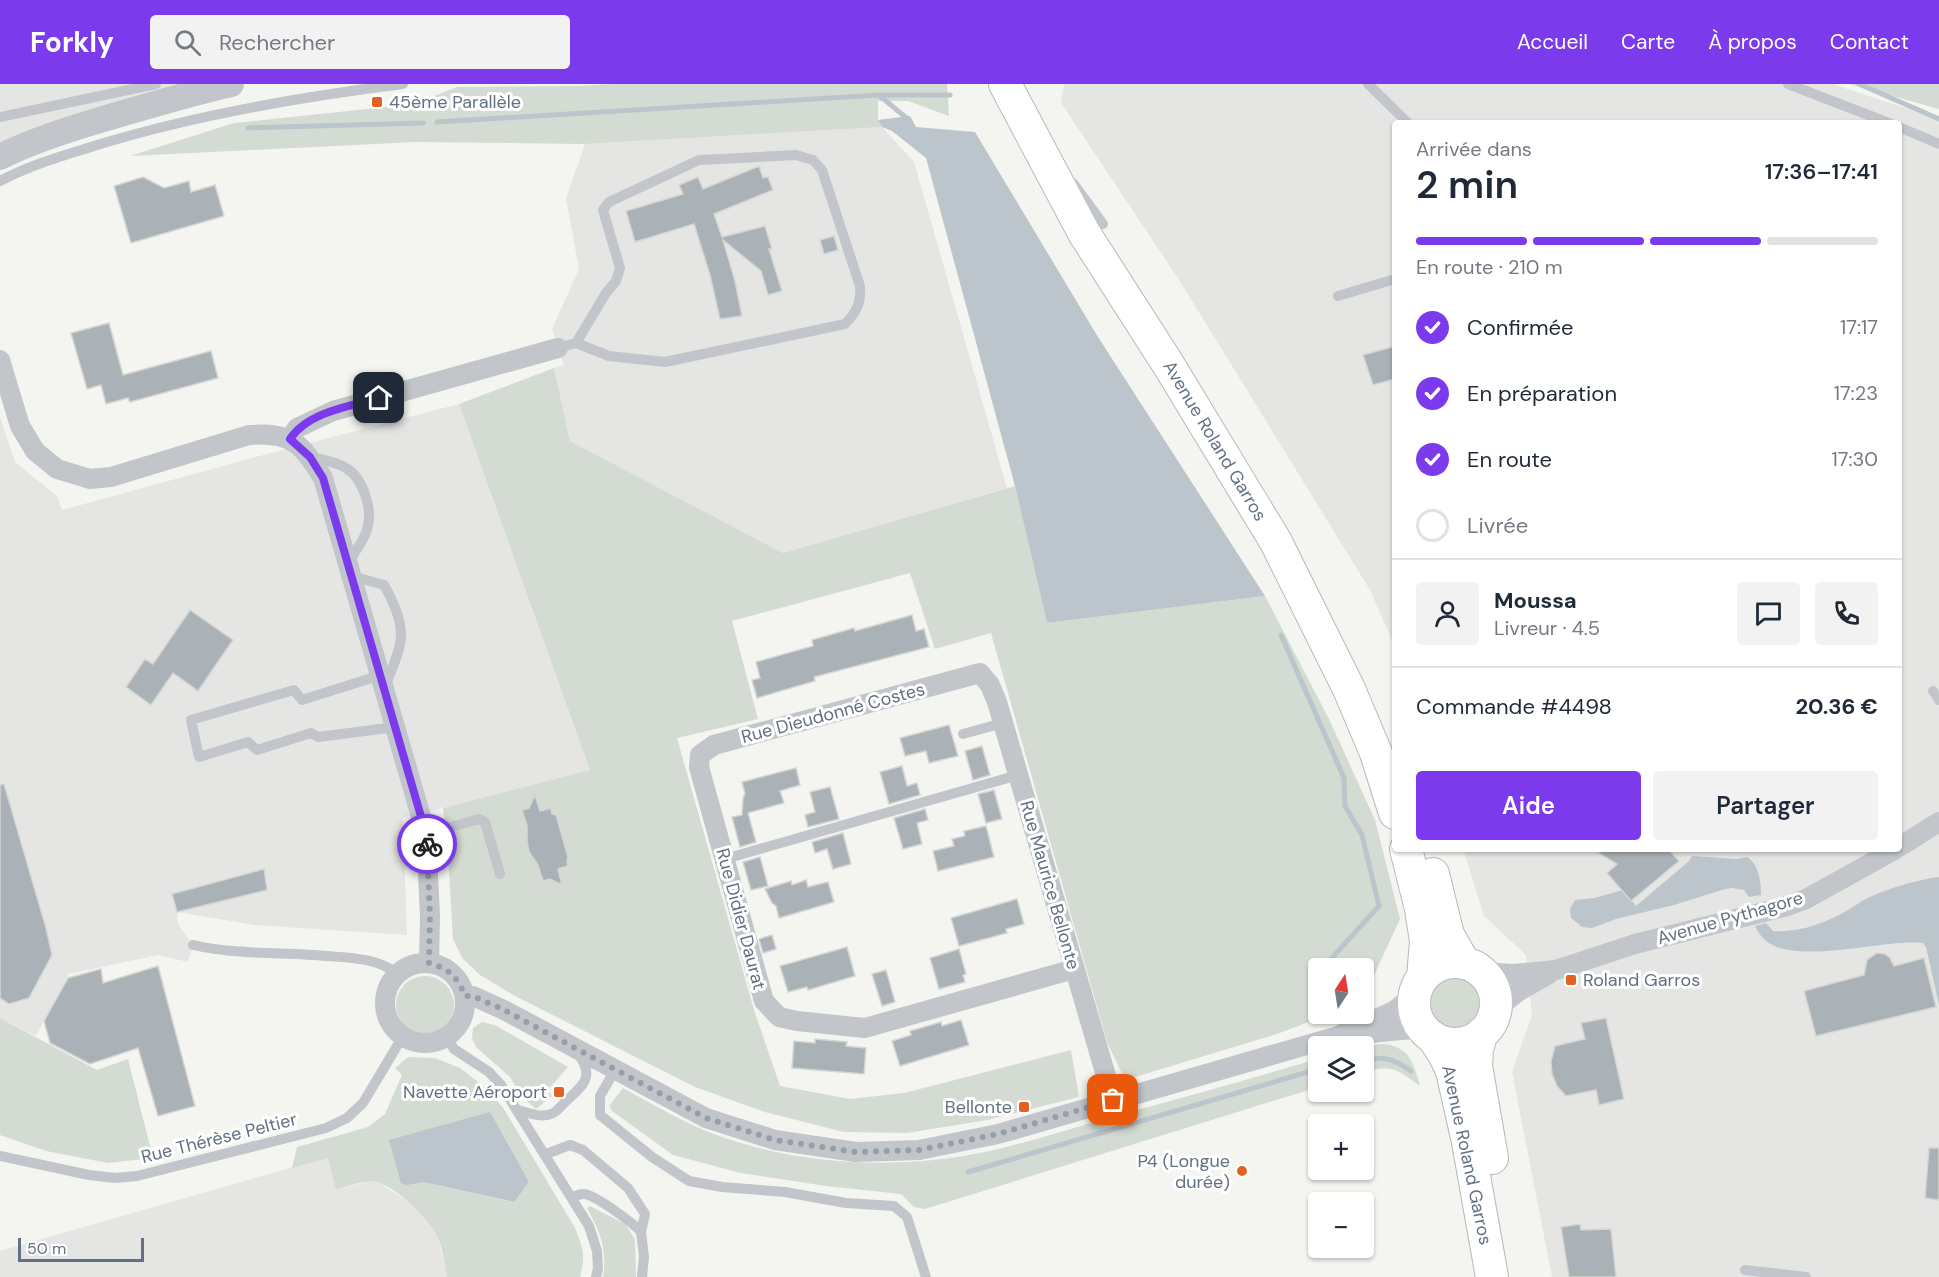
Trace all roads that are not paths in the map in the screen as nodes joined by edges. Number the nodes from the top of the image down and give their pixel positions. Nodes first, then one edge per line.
1 (156, 84) edge
2 (231, 84) edge
3 (403, 84) edge
4 (1005, 84) edge
5 (1015, 84) edge
6 (1030, 84) edge
7 (1368, 84) edge
8 (1788, 84) edge
9 (0, 117) edge
10 (1405, 120) edge
11 (1881, 120) edge
12 (1902, 128) edge
13 (1939, 144) edge
14 (0, 157) edge
15 (0, 181) edge
16 (1103, 224) junction
17 (1392, 280) edge
18 (1338, 296) dead end
19 (567, 345) junction
20 (0, 360) edge
21 (290, 439) junction
22 (310, 457) junction
23 (350, 570) junction
24 (980, 673) joint
25 (383, 682) junction
26 (1003, 723) junction
27 (396, 727) junction
28 (963, 734) dead end
29 (1392, 742) edge
30 (699, 767) joint
31 (1018, 775) junction
32 (1392, 804) edge
33 (1939, 822) edge
34 (426, 834) junction
35 (1902, 845) edge
36 (1407, 852) edge
37 (1427, 852) edge
38 (1890, 852) edge
39 (725, 859) junction
40 (500, 874) dead end
41 (193, 945) dead end
42 (429, 963) junction
43 (1473, 967) junction
44 (1074, 969) junction
45 (1556, 970) junction
46 (398, 974) junction
47 (1419, 986) junction
48 (465, 996) junction
49 (1488, 1022) junction
50 (1428, 1032) junction
51 (403, 1036) junction
52 (447, 1036) junction
53 (1338, 1036) joint
54 (1308, 1045) edge
55 (575, 1048) junction
56 (615, 1070) junction
57 (1113, 1100) junction
58 (518, 1110) junction
59 (546, 1154) junction
60 (0, 1156) edge
61 (573, 1197) junction
62 (641, 1232) junction
63 (1745, 1270) dead end
64 (596, 1277) edge
65 (642, 1277) edge
66 (926, 1277) edge
67 (1492, 1277) edge
68 (1512, 1277) edge
69 (1806, 1277) edge

1 - 9 lane
2 - 14 street
3 - 15 lane
4 - 32 main road, Avenue Roland Garros
5 - 16 lane
6 - 16 main road, Avenue Roland Garros
7 - 10 lane
8 - 11 lane
12 - 13 lane
16 - 29 main road, Avenue Roland Garros
17 - 18 lane
19 - 19 lane
19 - 21 street
20 - 21 street
21 - 22 street
22 - 23 street
22 - 23 lane
23 - 25 street
23 - 25 lane
24 - 26 street, Rue Maurice Bellonte
24 - 30 street, Rue Dieudonné Costes
25 - 27 street
25 - 27 lane
26 - 28 lane
26 - 31 street, Rue Maurice Bellonte
27 - 34 street
30 - 39 street, Rue Didier Daurat
31 - 39 lane
31 - 44 street, Rue Maurice Bellonte
33 - 35 street, Avenue Pythagore
34 - 40 lane
34 - 42 street
36 - 47 main road
37 - 43 main road
38 - 45 street, Avenue Pythagore
39 - 44 street, Rue Didier Daurat
41 - 46 lane
42 - 46 street
42 - 48 street
43 - 45 street, Avenue Pythagore
43 - 47 main road
43 - 49 main road
44 - 57 street, Rue Maurice Bellonte
45 - 49 street, Avenue Pythagore
46 - 51 street
47 - 50 main road
47 - 53 street
48 - 52 street
48 - 55 street
49 - 50 main road
49 - 68 main road, Avenue Roland Garros
50 - 53 street
50 - 67 main road, Avenue Roland Garros
51 - 52 street
51 - 60 lane, Rue Thérèse Peltier
52 - 58 lane
54 - 57 street
55 - 56 street
55 - 58 lane
56 - 57 street
56 - 66 lane
58 - 59 lane
59 - 61 lane
59 - 62 lane
61 - 62 lane
61 - 64 lane
62 - 65 lane
63 - 69 lane

